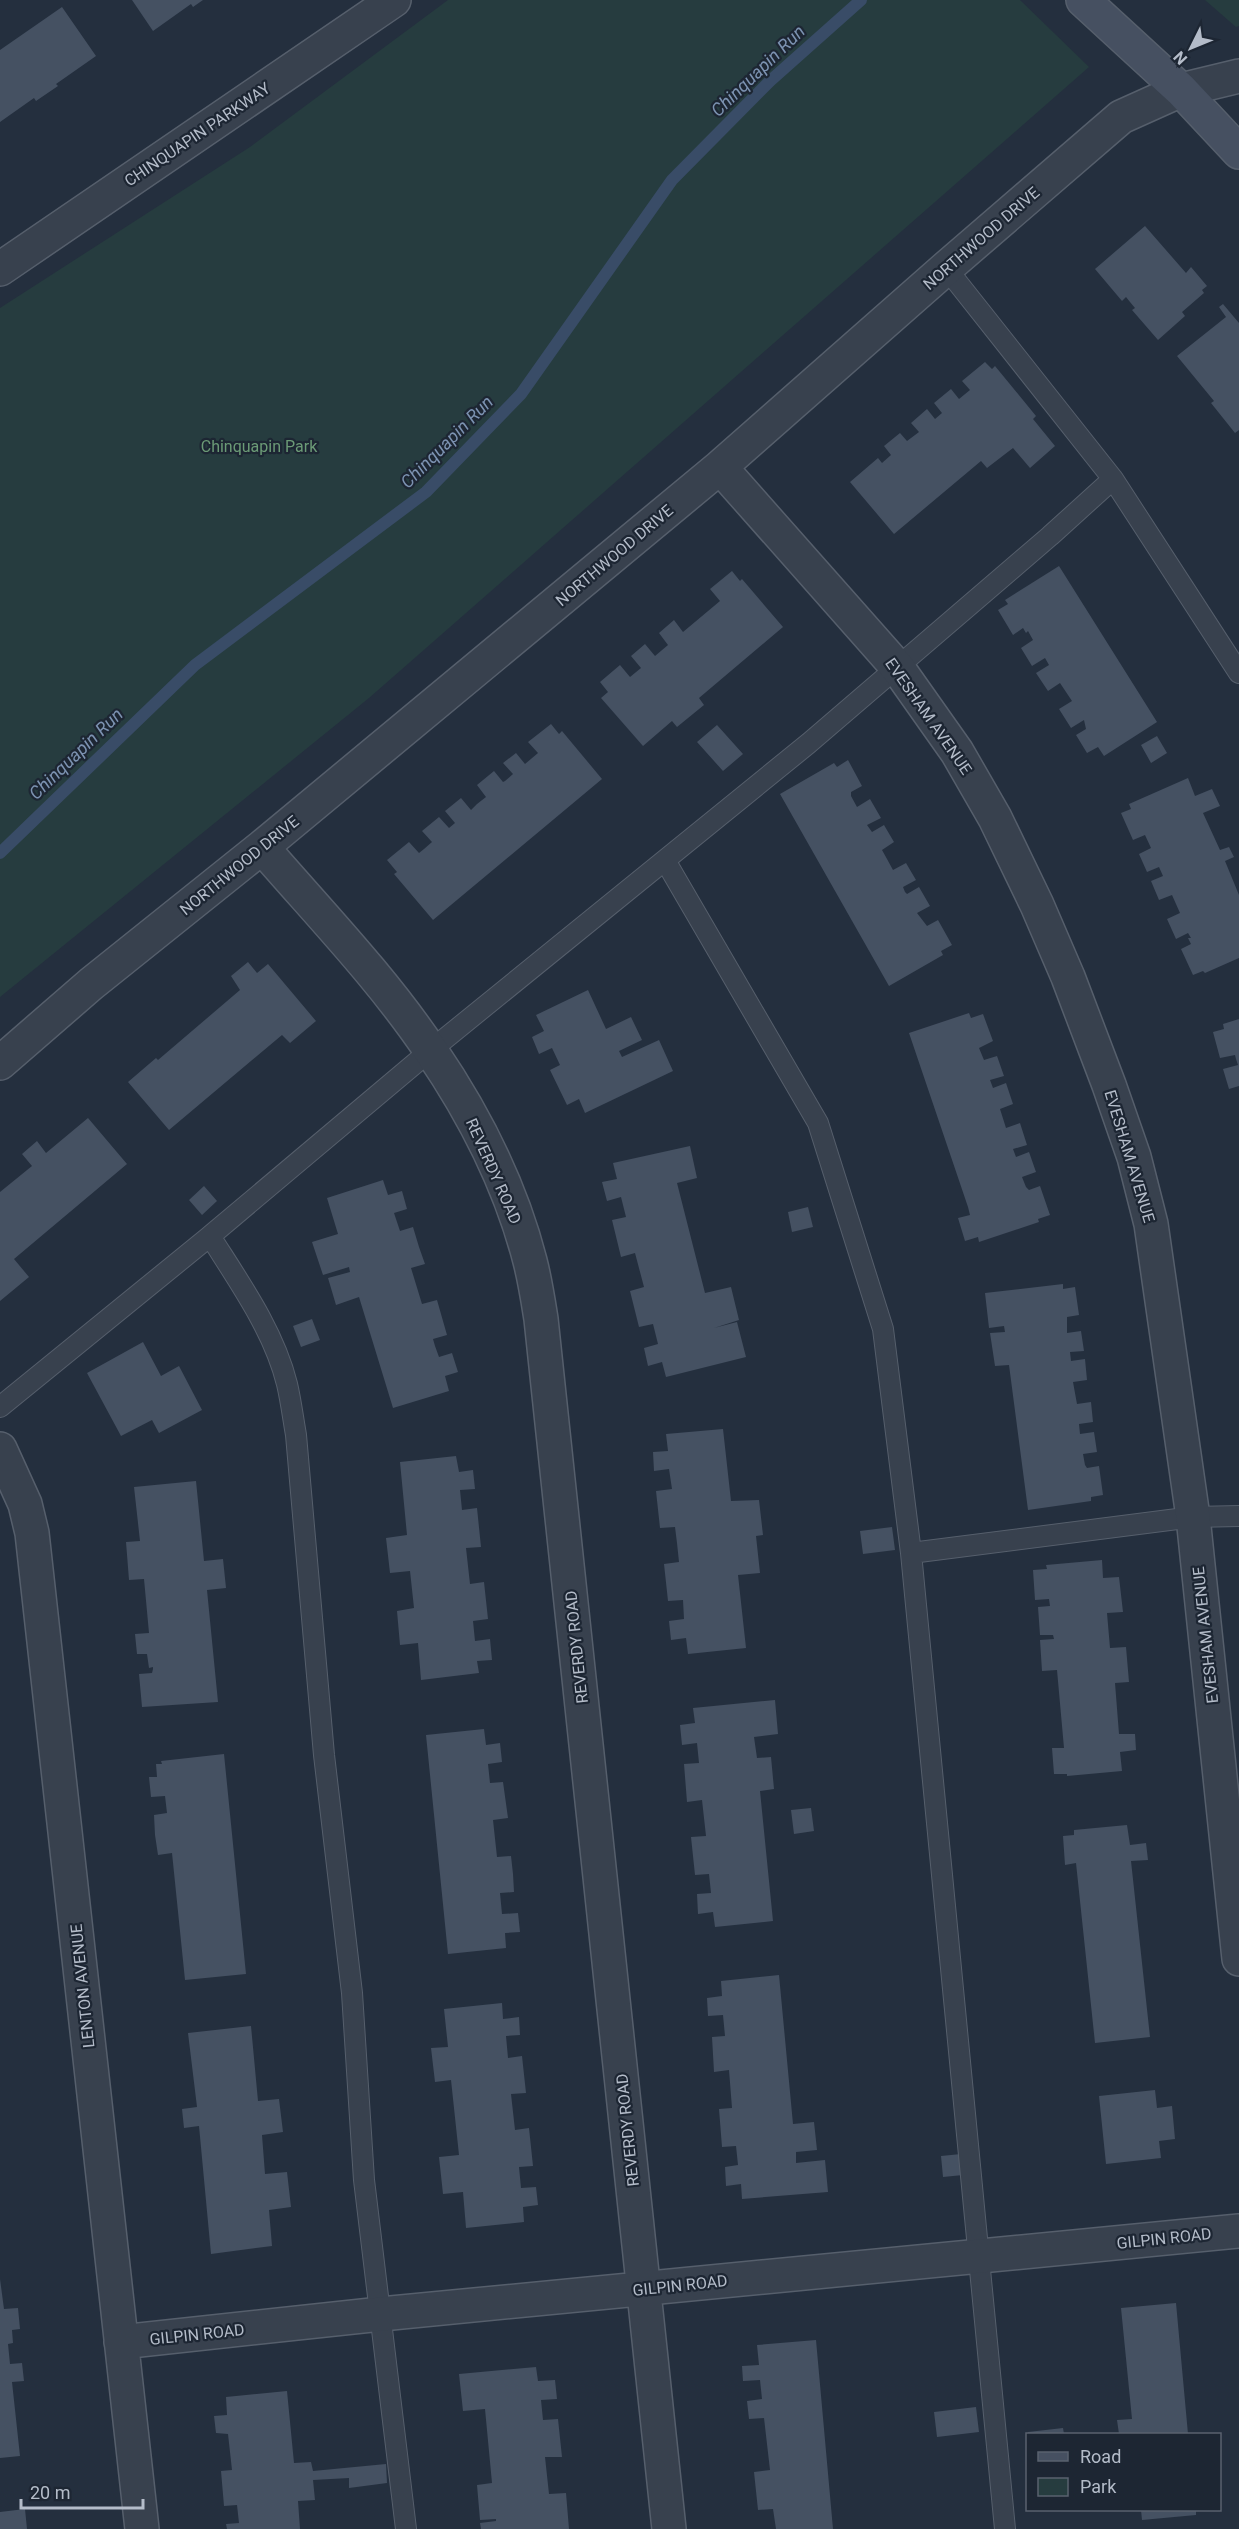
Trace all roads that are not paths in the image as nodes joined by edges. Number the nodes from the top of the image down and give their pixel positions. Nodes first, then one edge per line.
1 (394, 0) edge
2 (1083, 0) edge
3 (1239, 76) edge
4 (1181, 90) junction
5 (1239, 152) edge
6 (946, 268) junction
7 (0, 269) edge
8 (720, 467) junction
9 (1113, 478) junction
10 (897, 667) junction
11 (1239, 673) edge
12 (262, 847) junction
13 (666, 862) junction
14 (431, 1050) junction
15 (0, 1063) edge
16 (210, 1236) junction
17 (0, 1407) edge
18 (0, 1449) edge
19 (1193, 1516) junction
20 (1239, 1516) edge
21 (911, 1553) junction
22 (1239, 1959) edge
23 (1239, 2230) edge
24 (978, 2256) junction
25 (644, 2288) junction
26 (381, 2313) junction
27 (121, 2342) junction
28 (142, 2529) edge
29 (406, 2529) edge
30 (669, 2529) edge
31 (1005, 2529) edge

1 - 7 street, CHINQUAPIN PARKWAY
2 - 4 main road
3 - 4 street, NORTHWOOD DRIVE
4 - 5 main road
4 - 6 street, NORTHWOOD DRIVE
6 - 8 street, NORTHWOOD DRIVE
6 - 9 lane
8 - 10 street, EVESHAM AVENUE
8 - 12 street, NORTHWOOD DRIVE
9 - 10 lane
9 - 11 lane
10 - 13 lane
10 - 19 street, EVESHAM AVENUE
12 - 14 street, REVERDY ROAD
12 - 15 street, NORTHWOOD DRIVE
13 - 14 lane
13 - 21 lane
14 - 16 lane
14 - 25 street, REVERDY ROAD
16 - 17 lane
16 - 26 lane
18 - 27 street, LENTON AVENUE
19 - 20 lane
19 - 21 lane
19 - 22 street, EVESHAM AVENUE
21 - 24 lane
23 - 24 street, GILPIN ROAD
24 - 25 street, GILPIN ROAD
24 - 31 lane
25 - 26 street, GILPIN ROAD
25 - 30 street, REVERDY ROAD
26 - 27 street, GILPIN ROAD
26 - 29 lane
27 - 28 street, LENTON AVENUE

